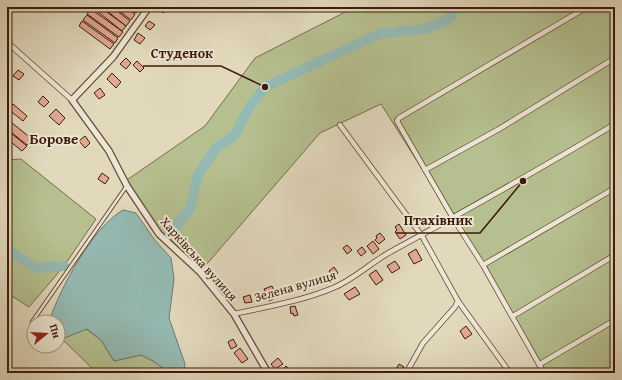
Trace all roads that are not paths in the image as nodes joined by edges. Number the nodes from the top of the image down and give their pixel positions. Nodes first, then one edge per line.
1 (149, 7) edge
2 (587, 7) edge
3 (7, 42) edge
4 (615, 58) edge
5 (72, 100) junction
6 (615, 124) edge
7 (340, 126) dead end
8 (425, 170) junction
9 (127, 186) junction
10 (615, 188) edge
11 (453, 218) junction
12 (422, 236) junction
13 (615, 255) edge
14 (483, 265) junction
15 (458, 301) junction
16 (38, 314) edge
17 (234, 314) junction
18 (513, 316) junction
19 (615, 320) edge
20 (540, 364) junction
21 (409, 368) dead end
22 (268, 373) edge
23 (510, 373) edge
24 (544, 373) edge

1 - 5 street
2 - 8 street
3 - 5 street
4 - 8 street
5 - 9 street, Харківська вулиця
6 - 11 street, Зелена вулиця
7 - 12 street
8 - 11 street
9 - 16 lane
9 - 17 street, Харківська вулиця
10 - 14 street
11 - 12 street, Зелена вулиця
11 - 14 street
12 - 15 street
12 - 17 street, Зелена вулиця
13 - 18 street
14 - 18 street
15 - 21 street
15 - 23 street
17 - 22 street, Харківська вулиця
18 - 20 street
19 - 20 street
20 - 24 street

